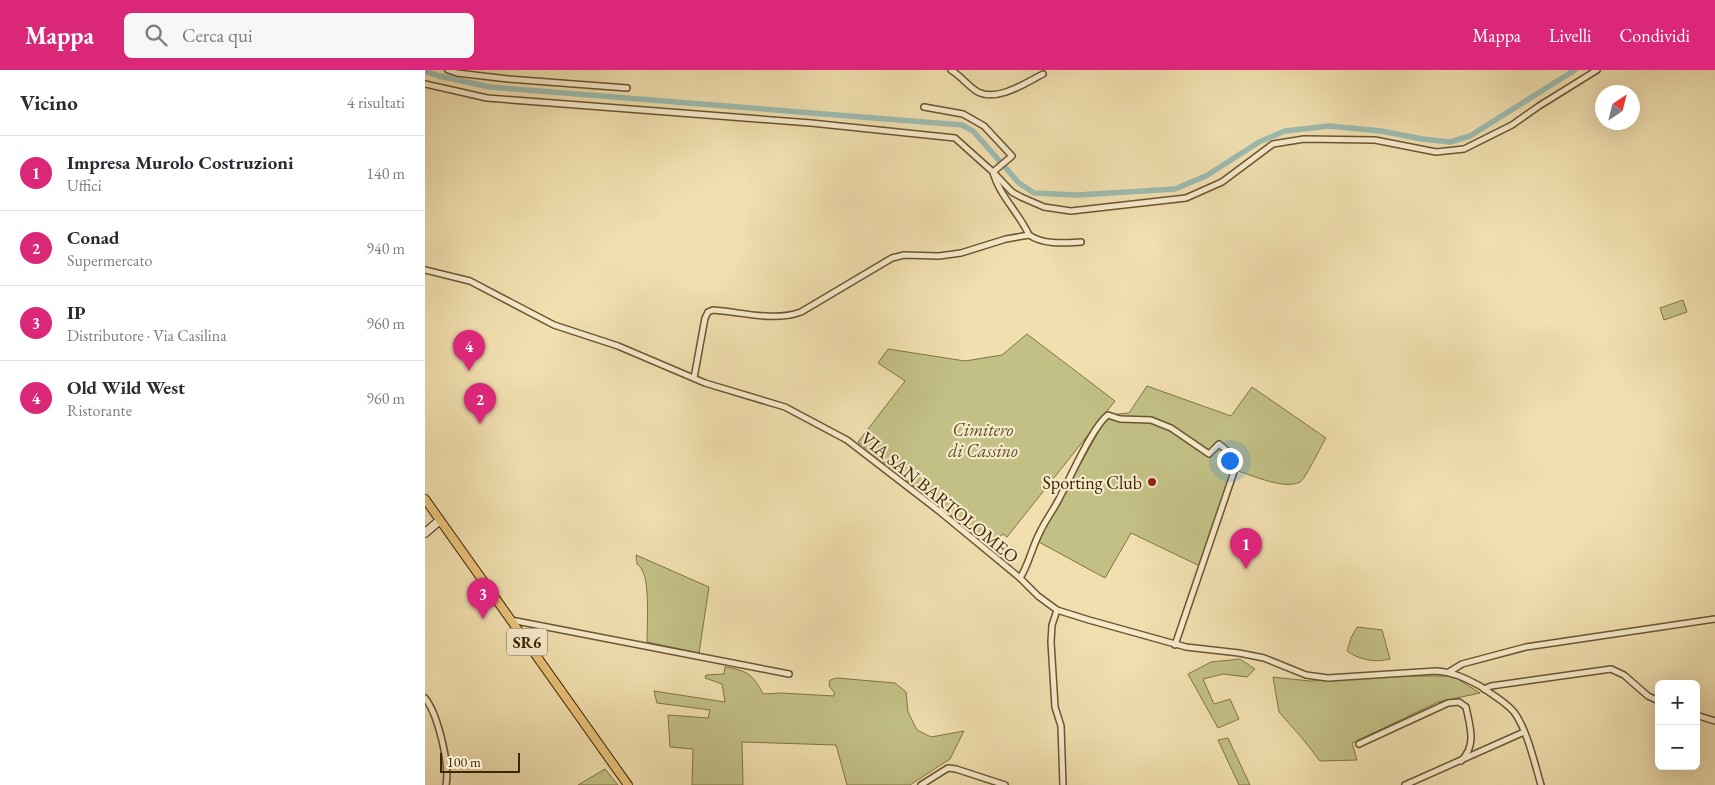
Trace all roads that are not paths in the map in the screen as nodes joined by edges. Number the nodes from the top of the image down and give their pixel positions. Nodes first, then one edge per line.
1 (448, 70) edge
2 (951, 70) edge
3 (1597, 70) edge
4 (1043, 74) dead end
5 (425, 84) edge
6 (627, 88) dead end
7 (924, 106) dead end
8 (993, 172) junction
9 (1029, 235) junction
10 (1081, 242) dead end
11 (425, 270) edge
12 (694, 378) junction
13 (425, 499) edge
14 (440, 520) junction
15 (425, 533) edge
16 (1020, 578) junction
17 (1057, 610) junction
18 (1715, 619) edge
19 (511, 620) junction
20 (1175, 645) junction
21 (1449, 672) junction
22 (789, 674) dead end
23 (1484, 689) junction
24 (425, 698) edge
25 (1655, 700) edge
26 (1700, 716) edge
27 (1715, 721) edge
28 (1524, 732) junction
29 (1359, 744) dead end
30 (1461, 761) junction
31 (446, 785) edge
32 (628, 785) edge
33 (921, 785) edge
34 (1005, 785) edge
35 (1063, 785) edge
36 (1405, 785) edge
37 (1541, 785) edge

1 - 6 street
2 - 4 street
3 - 8 street
5 - 8 street
7 - 8 street
8 - 9 street
9 - 10 street
9 - 12 street
11 - 12 street, VIA SAN BARTOLOMEO
12 - 16 street, VIA SAN BARTOLOMEO
13 - 14 main road, SR6
14 - 15 street
14 - 19 main road, SR6
16 - 17 street, VIA SAN BARTOLOMEO
16 - 20 street
17 - 20 street, VIA SAN BARTOLOMEO
17 - 35 street
18 - 21 street
19 - 22 street
19 - 32 main road, SR6
20 - 21 street, VIA SAN BARTOLOMEO
21 - 23 street
23 - 25 street
23 - 28 street
24 - 31 street
26 - 27 street
28 - 30 street
28 - 37 street
29 - 30 street
30 - 36 street
33 - 34 street

